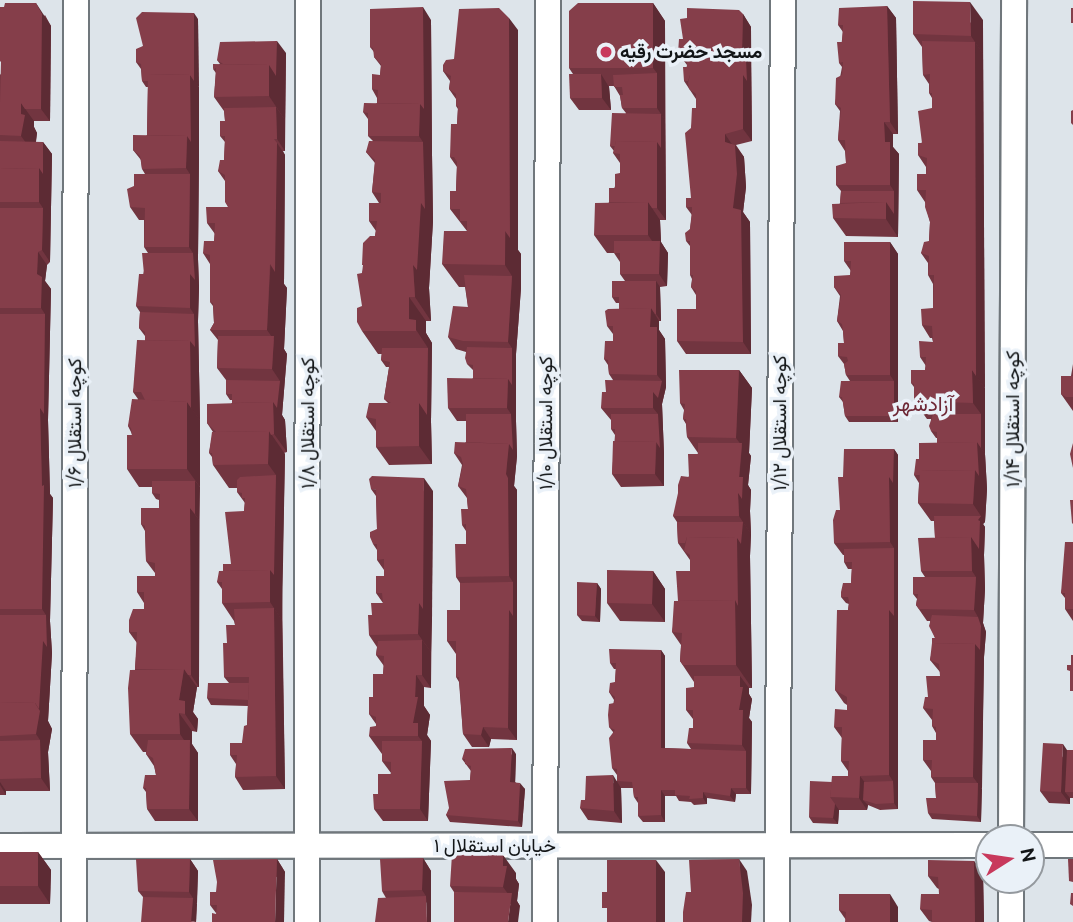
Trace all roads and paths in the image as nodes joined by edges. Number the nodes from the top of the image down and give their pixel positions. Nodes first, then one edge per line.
1 (76, 0) edge
2 (309, 0) edge
3 (548, 0) edge
4 (783, 0) edge
5 (1014, 0) edge
6 (1011, 824) edge
7 (778, 845) junction
8 (975, 845) edge
9 (1045, 845) edge
10 (1073, 845) edge
11 (0, 846) edge
12 (74, 846) junction
13 (307, 846) junction
14 (545, 846) junction
15 (1011, 894) edge
16 (74, 922) edge
17 (307, 922) edge
18 (545, 922) edge
19 (777, 922) edge
20 (1011, 922) edge

1 - 12 street, کوچه استقلال ۱/۶
2 - 13 street, کوچه استقلال ۱/۸
3 - 14 street, کوچه استقلال ۱/۱۰
4 - 7 street, کوچه استقلال ۱/۱۲
5 - 6 street, کوچه استقلال ۱/۱۴
7 - 8 street, خیابان استقلال ۱
7 - 14 street, خیابان استقلال ۱
7 - 19 street, کوچه استقلال ۱/۱۲
9 - 10 street
11 - 12 street, خیابان استقلال ۱
12 - 13 street, خیابان استقلال ۱
12 - 16 street, کوچه استقلال ۱/۶
13 - 14 street, خیابان استقلال ۱
13 - 17 street, کوچه استقلال ۱/۸
14 - 18 street, کوچه استقلال ۱/۱۰
15 - 20 street

